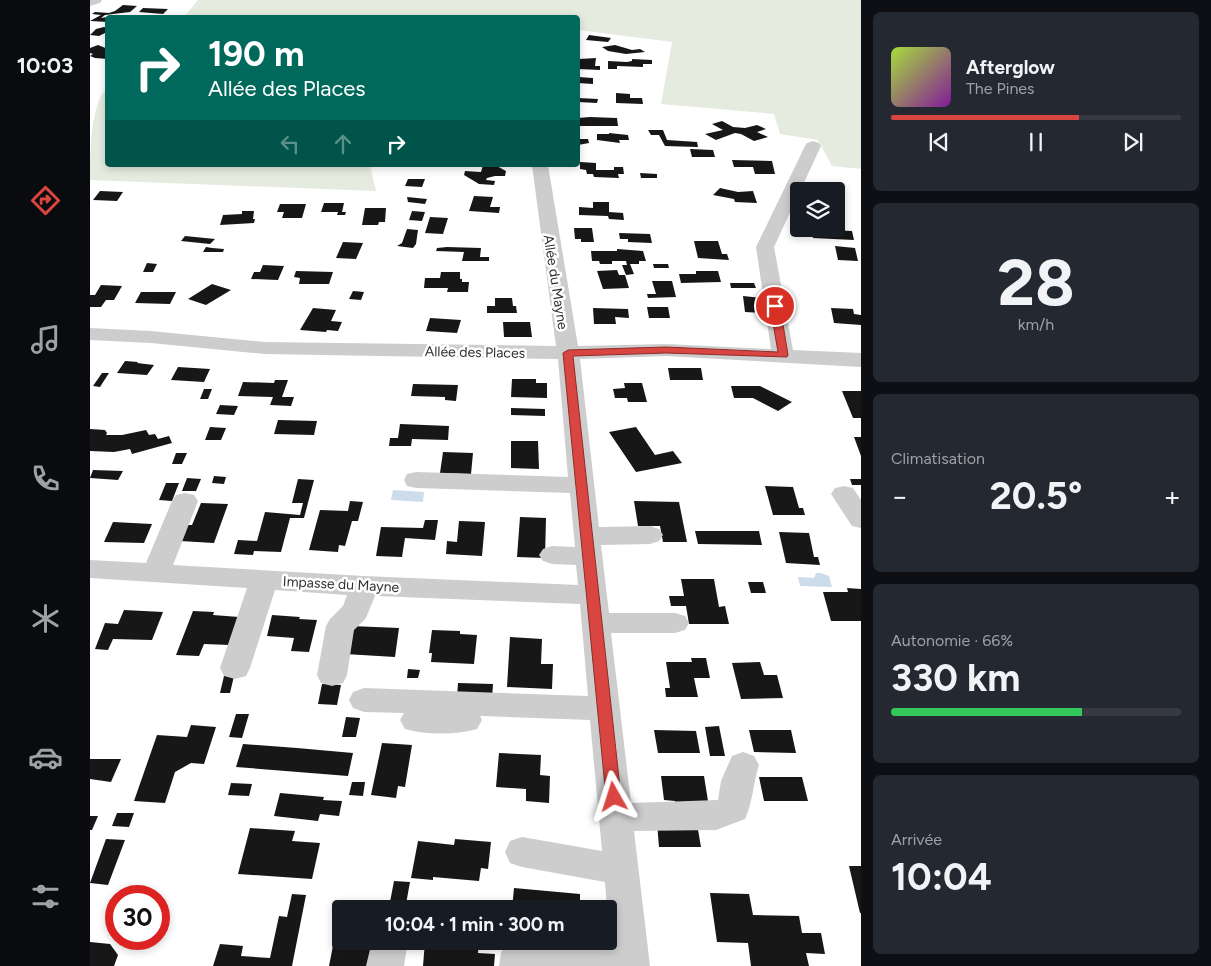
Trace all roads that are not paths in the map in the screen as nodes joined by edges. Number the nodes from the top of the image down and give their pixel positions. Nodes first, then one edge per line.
1 (96, 0) edge
2 (90, 2) edge
3 (813, 146) dead end
4 (540, 167) edge
5 (90, 334) edge
6 (568, 353) junction
7 (783, 355) junction
8 (861, 360) edge
9 (416, 480) dead end
10 (581, 485) junction
11 (853, 494) edge
12 (185, 501) dead end
13 (861, 520) edge
14 (650, 536) dead end
15 (587, 547) junction
16 (552, 556) dead end
17 (90, 569) edge
18 (156, 573) junction
19 (270, 580) junction
20 (364, 586) junction
21 (593, 595) junction
22 (675, 623) dead end
23 (596, 624) junction
24 (244, 661) dead end
25 (332, 675) dead end
26 (364, 700) dead end
27 (605, 714) junction
28 (416, 720) dead end
29 (743, 765) dead end
30 (616, 817) junction
31 (522, 852) dead end
32 (621, 870) junction
33 (388, 950) edge
34 (631, 961) edge
35 (385, 966) edge
36 (518, 966) edge

1 - 2 street
3 - 7 street
4 - 6 street, Allée du Mayne
5 - 6 street, Allée des Places
6 - 7 street, Allée des Places
6 - 10 street, Allée du Mayne
7 - 8 street, Allée des Places
9 - 10 street
10 - 15 street, Allée du Mayne
11 - 13 street
12 - 18 street
14 - 15 street
15 - 16 street
15 - 21 street, Allée du Mayne
17 - 18 street, Impasse du Mayne
18 - 19 street, Impasse du Mayne
19 - 20 street, Impasse du Mayne
19 - 24 street
20 - 21 street, Impasse du Mayne
20 - 25 street
21 - 23 street, Allée du Mayne
22 - 23 street
23 - 27 street, Allée du Mayne
26 - 27 street
27 - 28 street
27 - 30 street, Allée du Mayne
29 - 30 street
30 - 32 street, Allée du Mayne
31 - 32 street
32 - 34 street, Allée du Mayne
33 - 35 street
34 - 36 street

